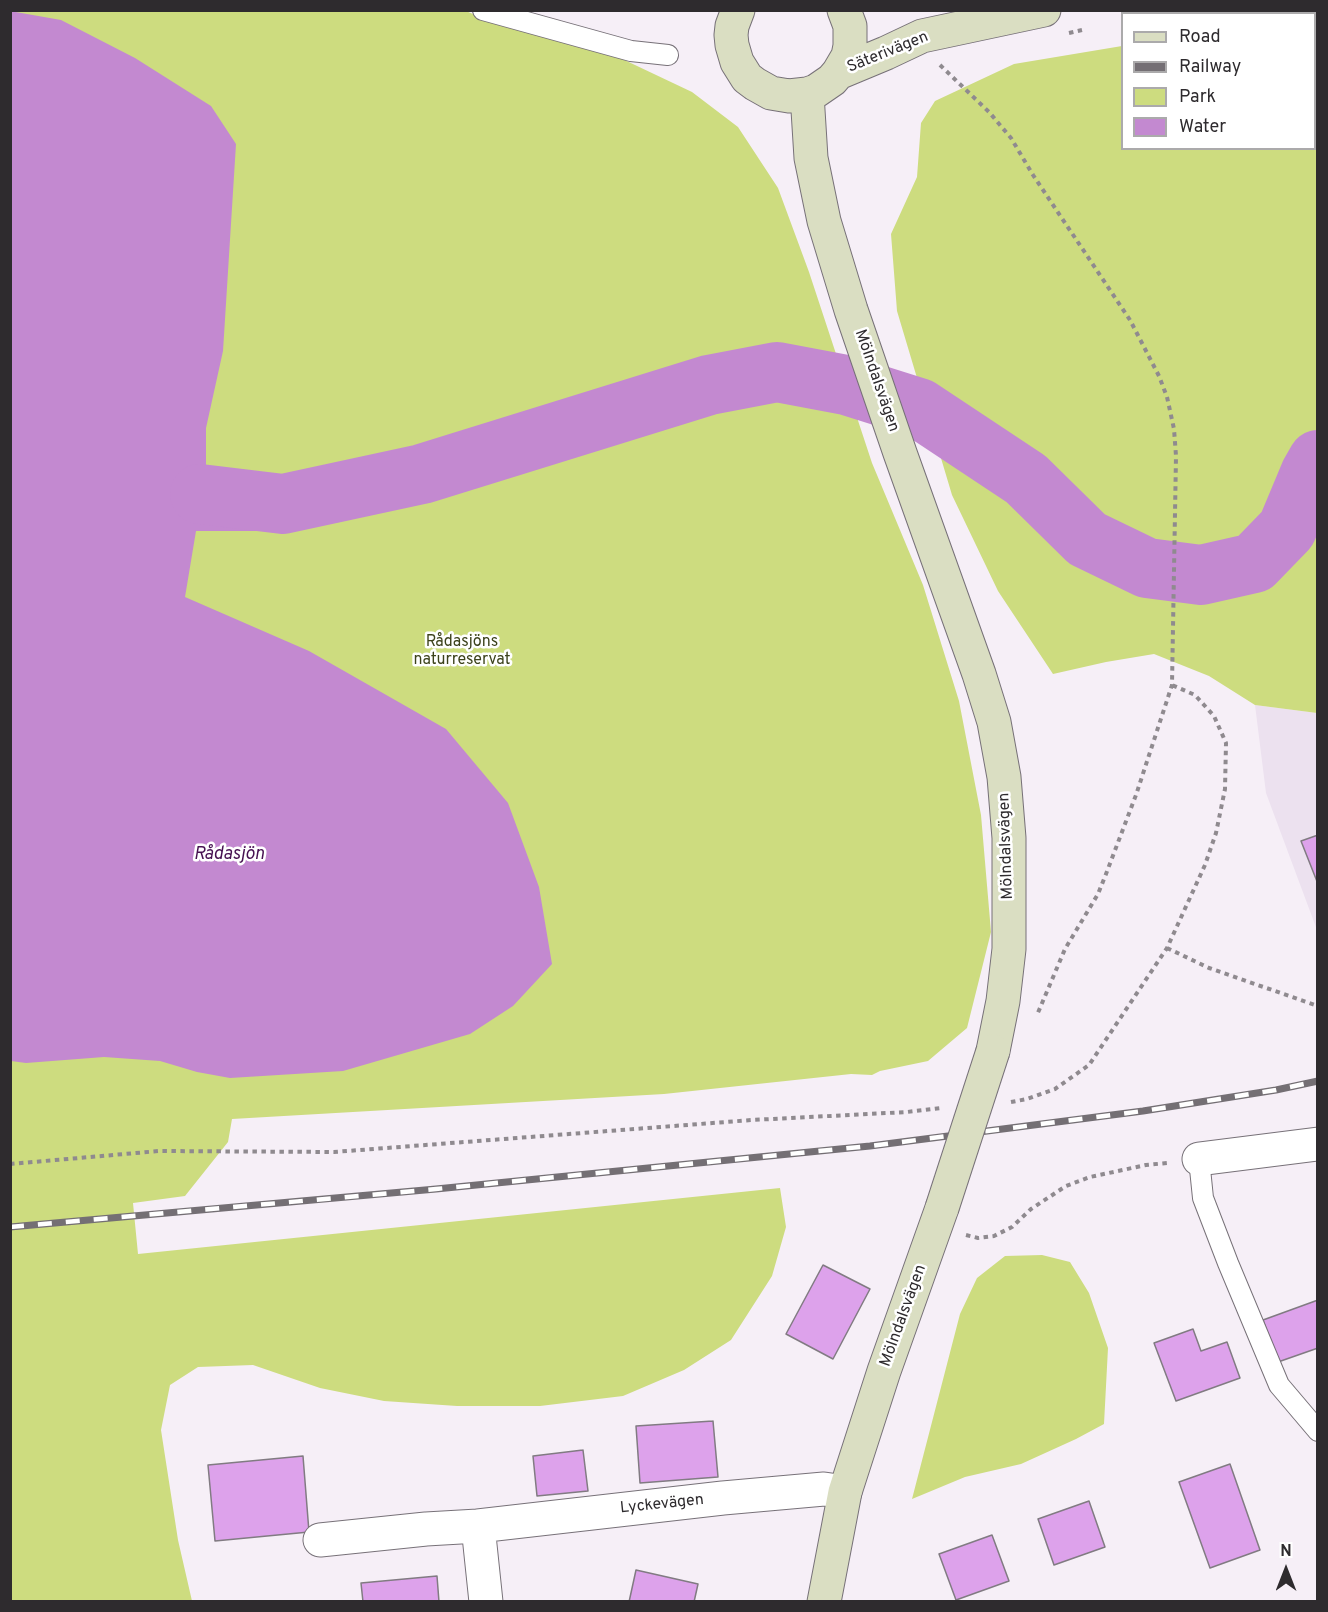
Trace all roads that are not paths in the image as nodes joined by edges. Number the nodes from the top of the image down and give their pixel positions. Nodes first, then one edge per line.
1 (483, 10) edge
2 (844, 10) edge
3 (1044, 10) edge
4 (729, 13) edge
5 (668, 55) dead end
6 (838, 73) junction
7 (807, 94) junction
8 (1317, 1144) edge
9 (1199, 1159) joint
10 (1317, 1431) edge
11 (846, 1492) junction
12 (478, 1526) junction
13 (320, 1540) dead end
14 (486, 1602) edge
15 (824, 1602) edge

1 - 5 lane
2 - 6 street
3 - 6 street, Säterivägen
4 - 7 street
6 - 7 street
7 - 11 street, Mölndalsvägen, bridge
8 - 9 street
9 - 10 lane
11 - 12 street, Lyckevägen
11 - 15 street, Mölndalsvägen
12 - 13 street, Lyckevägen
12 - 14 street

